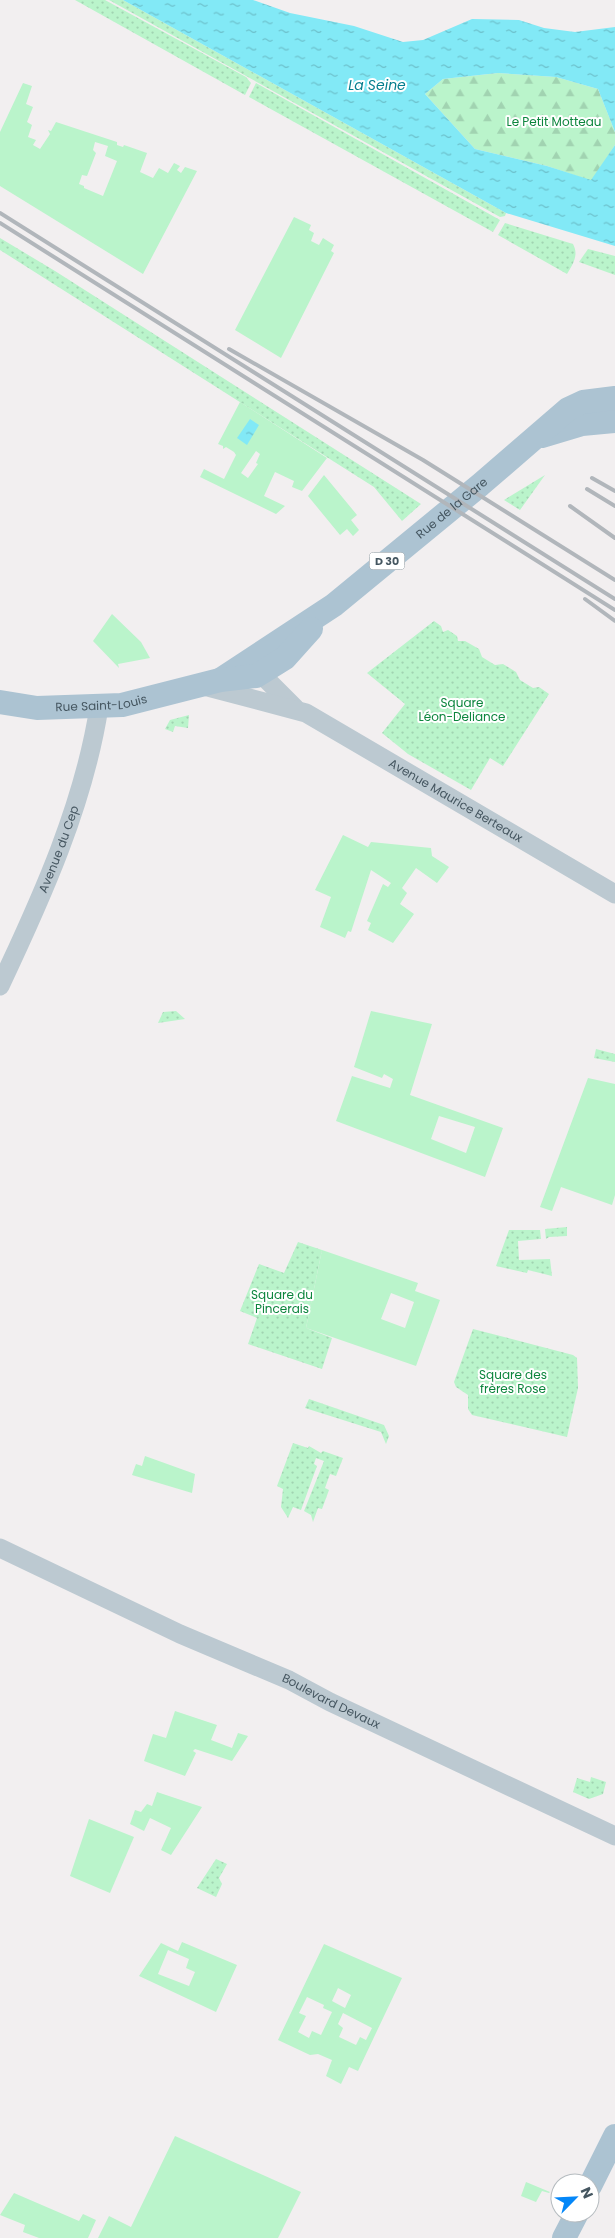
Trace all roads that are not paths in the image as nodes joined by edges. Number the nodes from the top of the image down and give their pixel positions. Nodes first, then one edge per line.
1 (615, 398) edge
2 (615, 421) edge
3 (538, 437) junction
4 (256, 666) junction
5 (211, 683) junction
6 (0, 702) edge
7 (99, 707) junction
8 (296, 709) junction
9 (615, 894) edge
10 (0, 986) edge
11 (0, 1548) edge
12 (615, 1836) edge
13 (615, 2136) edge
14 (596, 2173) edge
15 (571, 2223) edge
16 (564, 2238) edge

1 - 3 main road, Rue de la Gare / D 30
2 - 3 main road, D 30
3 - 4 main road, Rue de la Gare / D 30
4 - 5 main road, Rue de la Gare / D 30
4 - 8 street, Avenue Maurice Berteaux
5 - 7 main road, Rue Saint-Louis / D 30
5 - 8 street, Avenue Maurice Berteaux
6 - 7 main road, Rue Saint-Louis / D 30
7 - 10 street, Avenue du Cep
8 - 9 street, Avenue Maurice Berteaux
11 - 12 street, Boulevard Devaux
13 - 14 main road
15 - 16 main road

